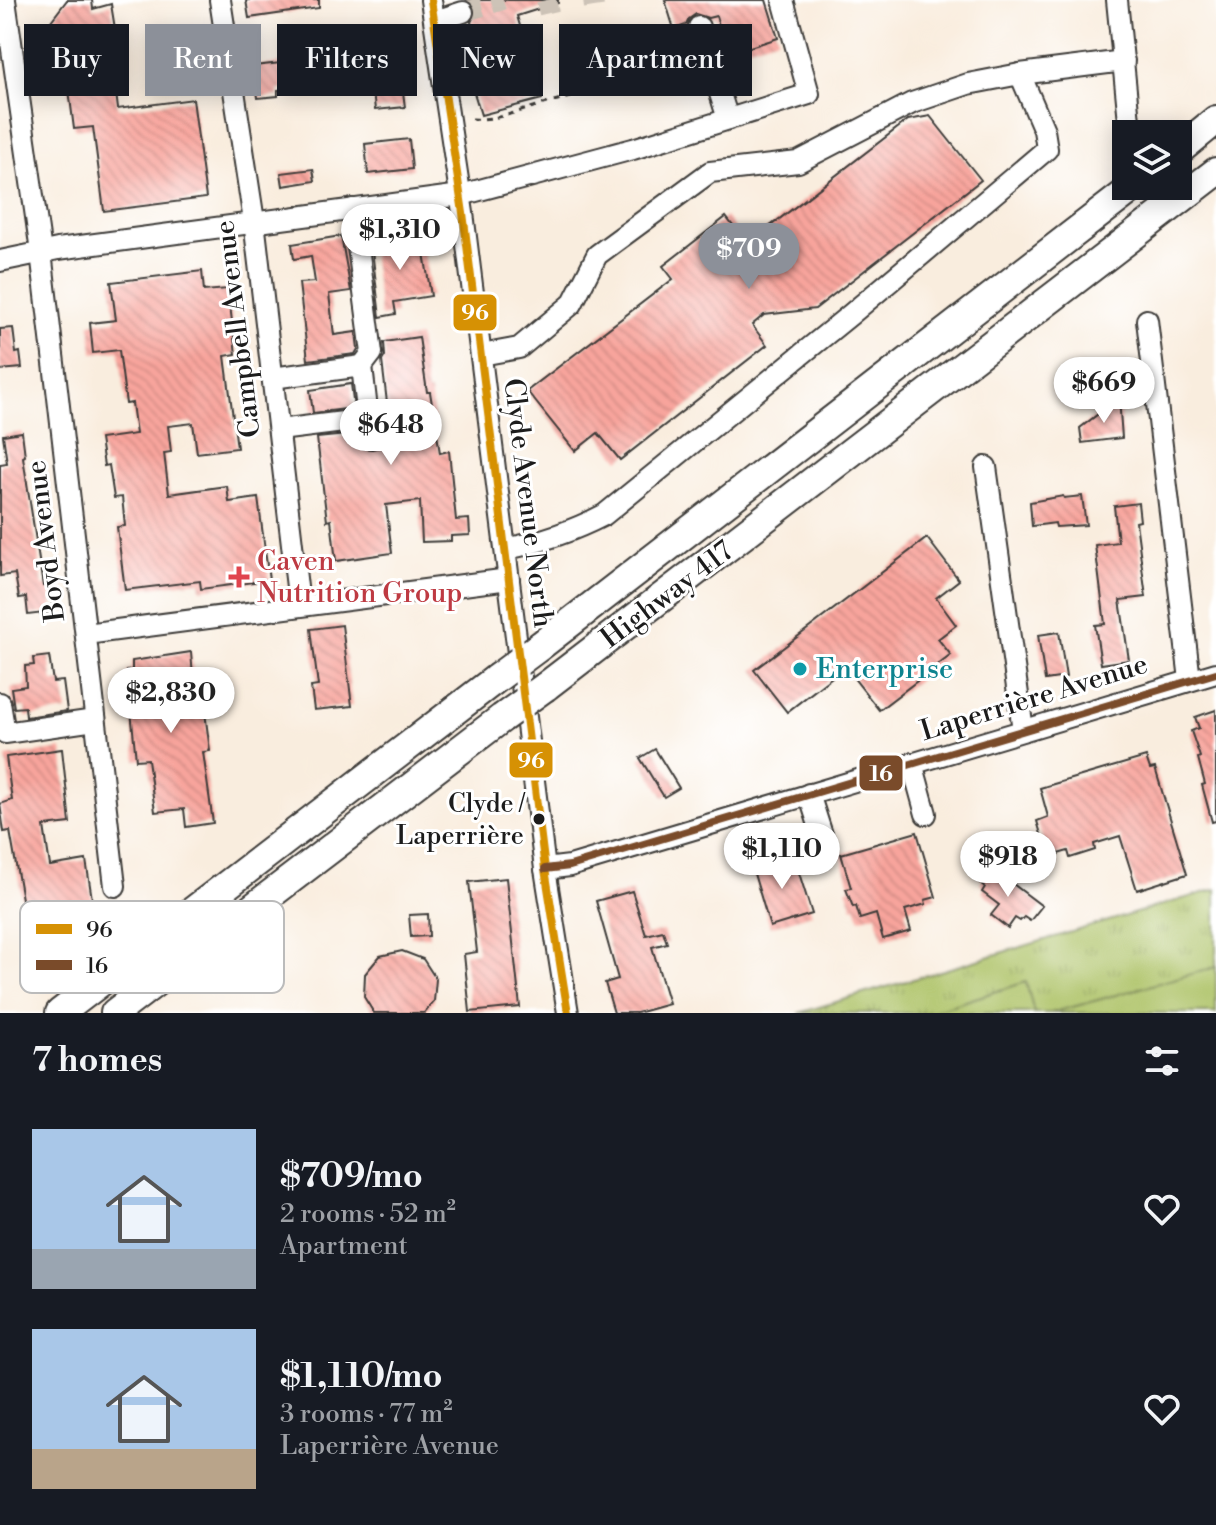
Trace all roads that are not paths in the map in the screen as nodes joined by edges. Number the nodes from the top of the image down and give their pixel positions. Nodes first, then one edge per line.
1 (5, 0) edge
2 (220, 0) edge
3 (431, 0) edge
4 (783, 0) edge
5 (1117, 0) edge
6 (463, 12) tunnel mouth
7 (435, 21) junction
8 (1124, 61) junction
9 (1020, 74) junction
10 (721, 96) edge
11 (728, 119) junction
12 (1129, 120) edge
13 (1216, 120) edge
14 (1192, 140) edge
15 (1216, 172) edge
16 (461, 195) junction
17 (1117, 200) edge
18 (353, 209) junction
19 (254, 221) junction
20 (41, 252) junction
21 (0, 261) edge
22 (1147, 320) dead end
23 (481, 355) junction
24 (362, 366) junction
25 (272, 378) junction
26 (279, 430) junction
27 (986, 467) dead end
28 (506, 549) junction
29 (509, 579) junction
30 (299, 604) junction
31 (86, 634) junction
32 (1216, 673) edge
33 (1190, 680) junction
34 (0, 703) edge
35 (95, 720) junction
36 (1023, 730) junction
37 (912, 763) junction
38 (809, 794) junction
39 (926, 814) dead end
40 (825, 844) dead end
41 (545, 869) junction
42 (115, 886) dead end
43 (206, 901) edge
44 (262, 901) edge
45 (86, 993) edge
46 (141, 993) edge
47 (60, 1013) edge
48 (115, 1013) edge
49 (568, 1013) edge

1 - 20 street, Boyd Avenue
2 - 19 street, Campbell Avenue
3 - 7 street, Clyde Avenue North
4 - 11 street
5 - 8 street
6 - 7 street
7 - 16 street, Clyde Avenue North
8 - 9 street
8 - 12 street
9 - 23 street
9 - 28 street
10 - 11 street
11 - 16 street
13 - 14 highway
15 - 44 highway, Highway 417, bridge
16 - 18 street
16 - 23 street, Clyde Avenue North
17 - 43 highway, bridge
18 - 19 street
18 - 24 street
19 - 20 street
19 - 25 street, Campbell Avenue
20 - 21 street
20 - 31 street, Boyd Avenue
22 - 33 street
23 - 28 street, Clyde Avenue North
24 - 25 street
24 - 26 street
25 - 26 street, Campbell Avenue
26 - 30 street, Campbell Avenue
27 - 36 street
28 - 29 street, Clyde Avenue North
29 - 30 street
29 - 41 street, Clyde Avenue North
30 - 31 street
31 - 35 street, Boyd Avenue
32 - 33 street, Laperrière Avenue
33 - 36 street, Laperrière Avenue
34 - 35 street
35 - 42 street, Boyd Avenue
36 - 37 street, Laperrière Avenue
37 - 38 street, Laperrière Avenue
37 - 39 street
38 - 40 street
38 - 41 street, Laperrière Avenue
41 - 49 street, Clyde Avenue North
45 - 47 highway, bridge
46 - 48 highway, Highway 417, bridge

